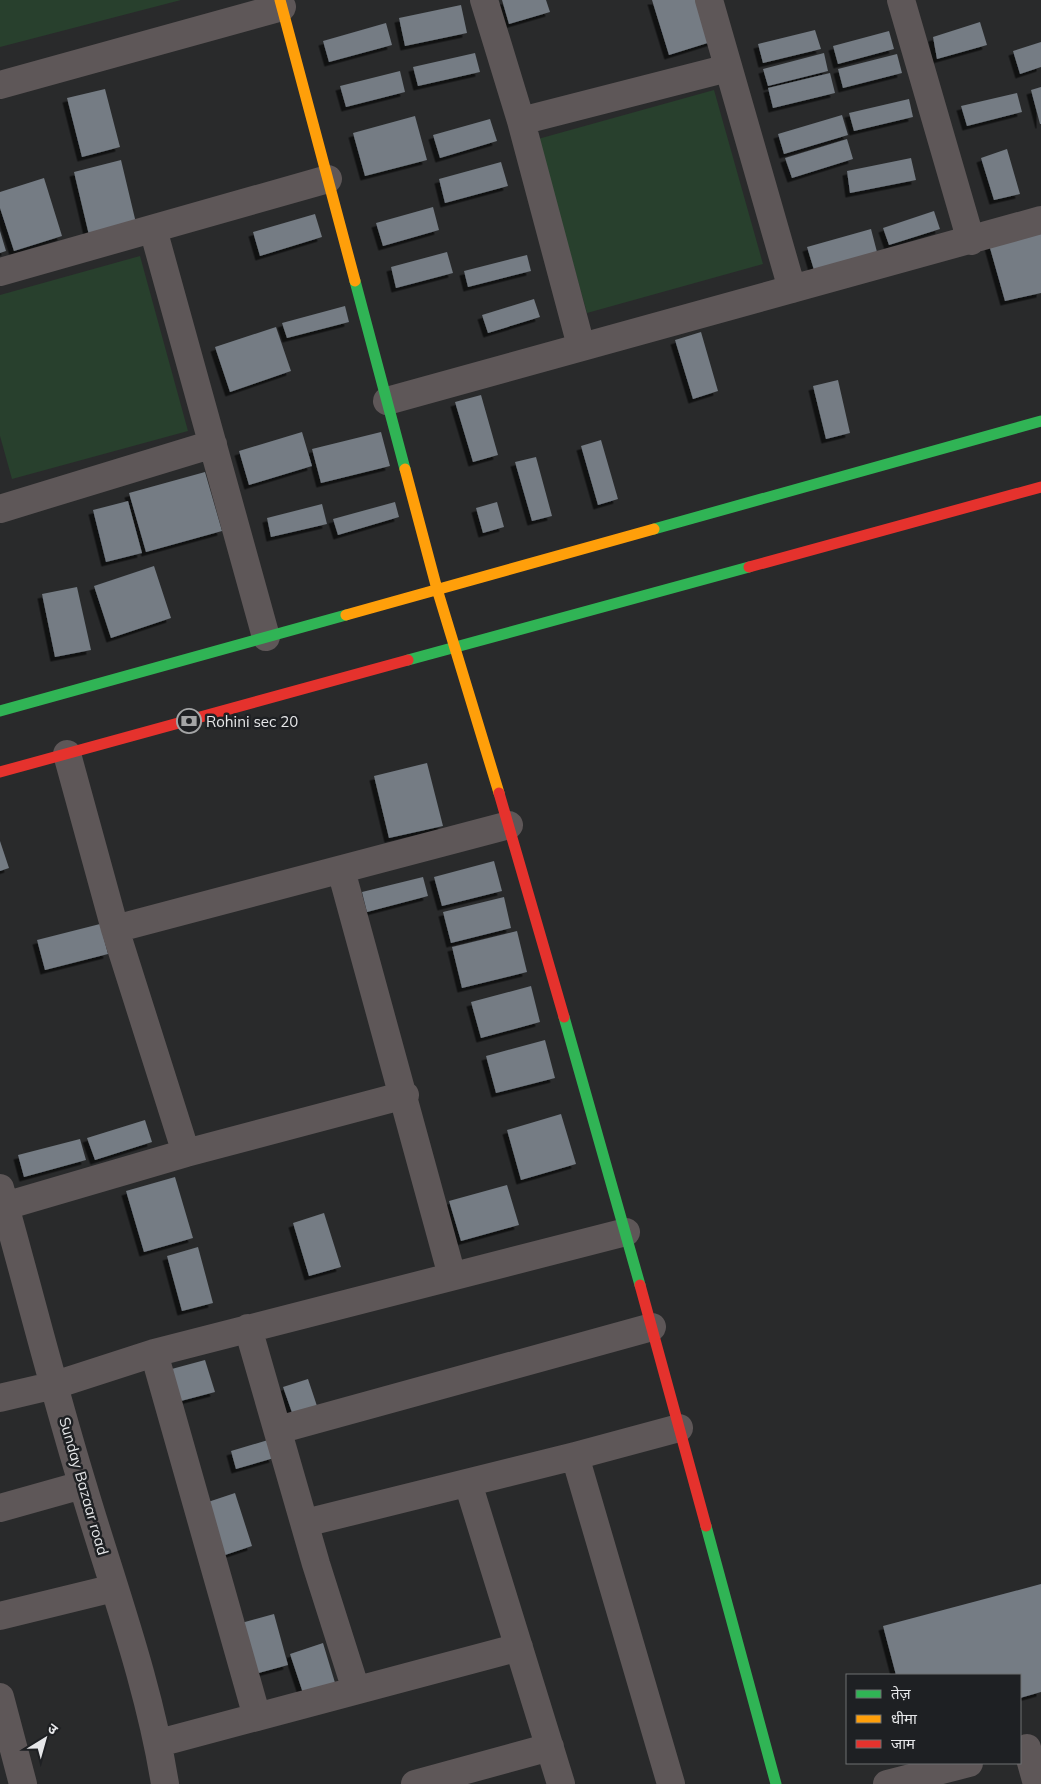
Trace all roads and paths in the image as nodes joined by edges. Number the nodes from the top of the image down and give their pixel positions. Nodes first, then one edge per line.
1 (484, 0) edge
2 (709, 0) edge
3 (901, 0) edge
4 (281, 4) edge
5 (728, 68) junction
6 (0, 85) edge
7 (521, 121) junction
8 (328, 179) junction
9 (1041, 220) edge
10 (153, 228) junction
11 (971, 241) junction
12 (0, 272) edge
13 (792, 289) junction
14 (581, 346) junction
15 (387, 401) junction
16 (1041, 421) edge
17 (213, 444) junction
18 (1041, 487) edge
19 (0, 509) edge
20 (436, 590) junction
21 (266, 637) junction
22 (454, 647) junction
23 (0, 711) edge
24 (67, 754) junction
25 (0, 772) edge
26 (509, 825) junction
27 (341, 870) junction
28 (115, 929) junction
29 (404, 1095) junction
30 (186, 1153) junction
31 (2, 1197) edge
32 (626, 1232) junction
33 (452, 1276) junction
34 (652, 1327) junction
35 (248, 1328) junction
36 (154, 1353) junction
37 (55, 1385) junction
38 (0, 1398) edge
39 (679, 1428) junction
40 (278, 1430) junction
41 (576, 1456) junction
42 (468, 1483) junction
43 (82, 1485) junction
44 (0, 1508) edge
45 (304, 1524) junction
46 (114, 1588) junction
47 (0, 1616) edge
48 (519, 1647) junction
49 (356, 1690) junction
50 (0, 1697) edge
51 (257, 1717) junction
52 (159, 1743) junction
53 (550, 1747) junction
54 (1029, 1747) edge
55 (965, 1764) edge
56 (23, 1784) edge
57 (165, 1784) edge
58 (415, 1784) edge
59 (561, 1784) edge
60 (671, 1784) edge
61 (776, 1784) edge
62 (887, 1784) edge
63 (1037, 1784) edge

1 - 7 street
2 - 5 street
3 - 11 street
4 - 6 street
4 - 8 street
5 - 7 street
5 - 13 street
7 - 14 street
8 - 10 street
8 - 15 street
9 - 11 street
10 - 12 street
10 - 17 street
11 - 13 street
13 - 14 street
14 - 15 street
15 - 20 street
16 - 20 street
17 - 19 street
17 - 21 street
18 - 22 street
20 - 21 street
20 - 22 street
21 - 23 street
22 - 24 street
22 - 26 street
24 - 25 street
24 - 28 street
26 - 27 street
26 - 32 street
27 - 28 street
27 - 29 street
28 - 30 street
29 - 30 street
29 - 33 street
30 - 31 street
31 - 37 street, Sunday Bazaar road
32 - 33 street
32 - 34 street
33 - 35 street
34 - 39 street
34 - 40 street
35 - 36 street
35 - 40 street
36 - 37 street
36 - 51 street
37 - 38 street
37 - 43 street, Sunday Bazaar road
39 - 41 street
39 - 61 street
40 - 45 street
41 - 42 street
41 - 60 street
42 - 45 street
42 - 48 street
43 - 44 street
43 - 46 street, Sunday Bazaar road
45 - 49 street
46 - 47 street
46 - 52 street, Sunday Bazaar road
48 - 49 street
48 - 53 street
49 - 51 street
50 - 56 street
51 - 52 street
52 - 57 street, Sunday Bazaar road
53 - 58 street
53 - 59 street
54 - 63 street
55 - 62 street

